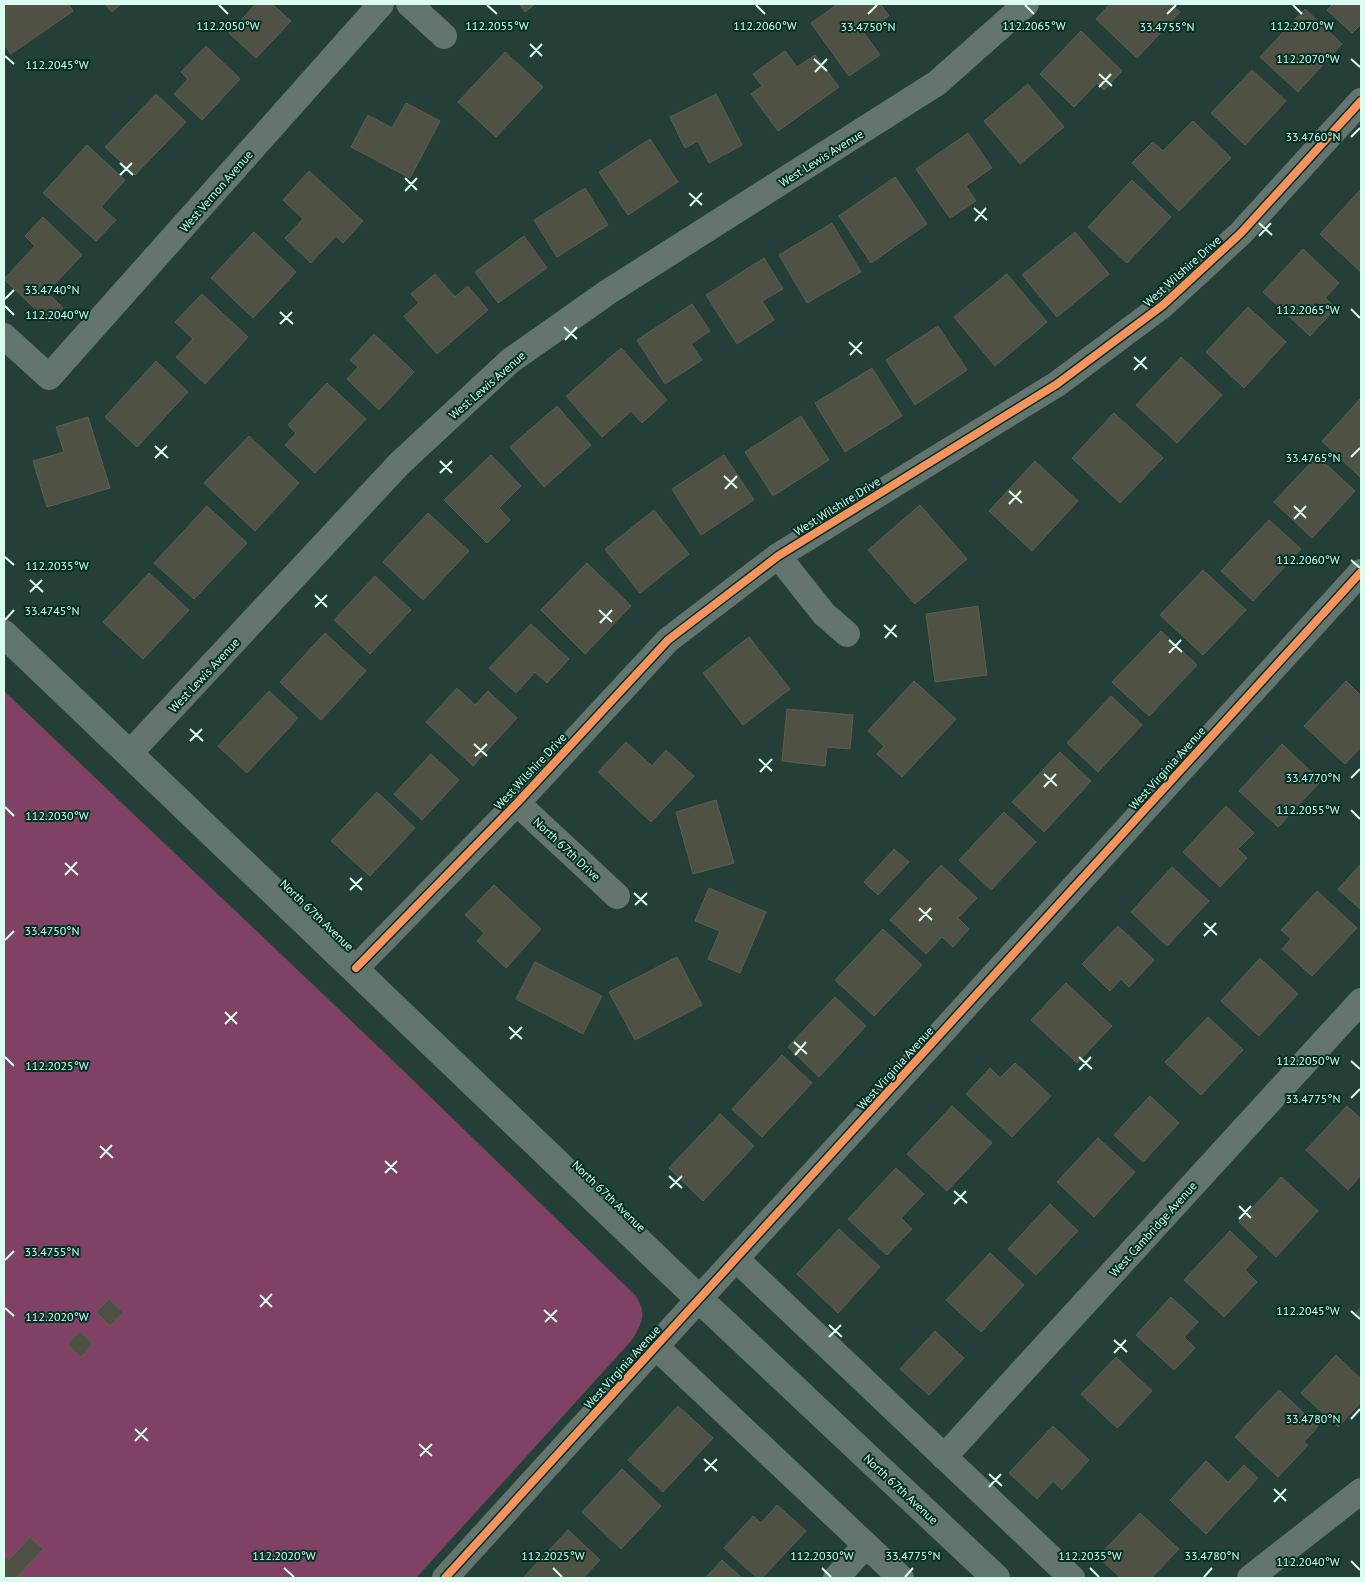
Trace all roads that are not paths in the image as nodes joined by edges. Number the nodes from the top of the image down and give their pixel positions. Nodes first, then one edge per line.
1 (381, 4) edge
2 (409, 4) edge
3 (1026, 4) edge
4 (444, 36) dead end
5 (1361, 102) edge
6 (4, 336) edge
7 (778, 556) junction
8 (1361, 572) edge
9 (4, 634) edge
10 (847, 634) dead end
11 (130, 752) junction
12 (517, 802) junction
13 (618, 896) dead end
14 (356, 968) junction
15 (1361, 1001) edge
16 (736, 1259) junction
17 (699, 1299) junction
18 (656, 1347) junction
19 (944, 1457) junction
20 (1361, 1491) edge
21 (866, 1545) junction
22 (445, 1578) edge
23 (836, 1578) edge
24 (901, 1578) edge
25 (996, 1578) edge
26 (1072, 1578) edge
27 (1250, 1578) edge

1 - 6 street, West Vernon Avenue
2 - 4 street
3 - 11 street, West Lewis Avenue
5 - 7 street, West Wilshire Drive
7 - 10 street
7 - 12 street, West Wilshire Drive
8 - 16 street, West Virginia Avenue
9 - 11 main road, North 67th Avenue
11 - 14 main road, North 67th Avenue
12 - 13 street, North 67th Drive
12 - 14 street, West Wilshire Drive
14 - 17 main road, North 67th Avenue
15 - 19 street, West Cambridge Avenue
16 - 17 street, West Virginia Avenue
16 - 19 street
17 - 18 street, West Virginia Avenue
17 - 25 main road, North 67th Avenue
18 - 21 street
18 - 22 street, West Virginia Avenue
19 - 26 street
20 - 27 street
21 - 23 street
21 - 24 street

